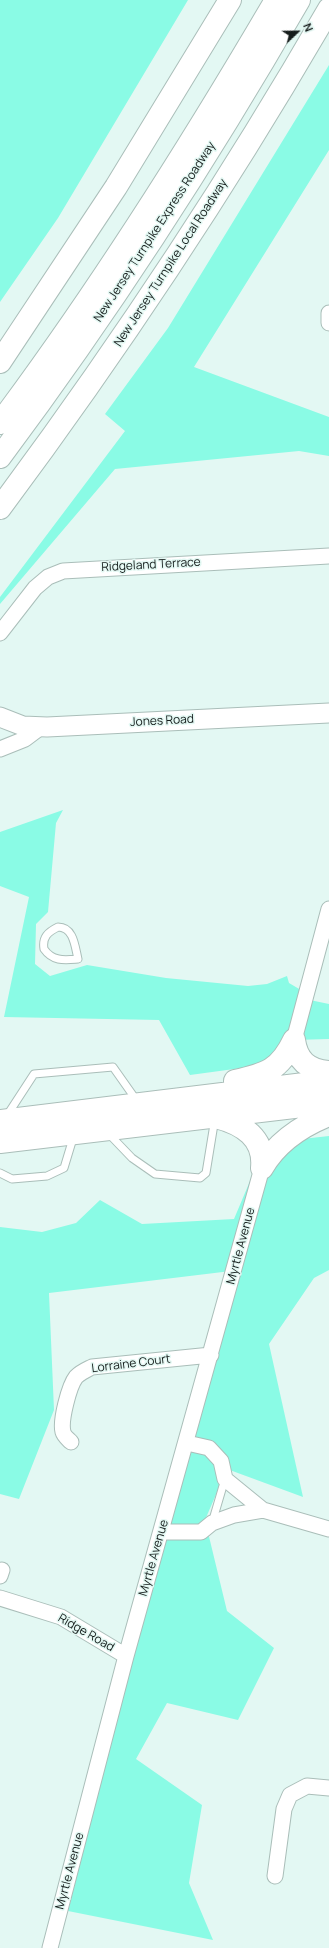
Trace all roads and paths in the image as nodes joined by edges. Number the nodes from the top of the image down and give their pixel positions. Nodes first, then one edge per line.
1 (230, 0) edge
2 (276, 0) edge
3 (299, 0) edge
4 (329, 9) edge
5 (329, 313) edge
6 (329, 323) edge
7 (0, 362) edge
8 (0, 423) edge
9 (0, 457) edge
10 (0, 508) edge
11 (329, 556) edge
12 (0, 633) edge
13 (329, 713) edge
14 (0, 717) edge
15 (40, 727) junction
16 (0, 749) edge
17 (329, 909) edge
18 (78, 959) joint
19 (294, 1040) junction
20 (329, 1072) edge
21 (329, 1081) edge
22 (146, 1103) junction
23 (329, 1103) edge
24 (329, 1114) edge
25 (215, 1117) junction
26 (2, 1120) edge
27 (105, 1130) junction
28 (75, 1133) junction
29 (0, 1142) edge
30 (262, 1168) junction
31 (0, 1173) edge
32 (211, 1355) junction
33 (70, 1442) dead end
34 (187, 1443) junction
35 (226, 1479) junction
36 (262, 1510) junction
37 (212, 1523) junction
38 (329, 1529) edge
39 (161, 1532) junction
40 (0, 1598) edge
41 (126, 1656) junction
42 (329, 1788) edge
43 (275, 1876) dead end
44 (50, 1948) edge

1 - 7 highway
2 - 8 highway, New Jersey Turnpike Express Roadway
3 - 9 highway, New Jersey Turnpike Express Roadway
4 - 10 highway, New Jersey Turnpike Local Roadway
5 - 6 street
11 - 12 street, Ridgeland Terrace
13 - 15 street, Jones Road
14 - 15 street, Jones Road
15 - 16 street
17 - 19 street
18 - 18 lane
19 - 20 highway
19 - 22 highway
21 - 22 highway
22 - 26 highway
22 - 26 lane
23 - 25 highway
24 - 30 highway
25 - 27 highway
25 - 27 lane
25 - 30 highway
27 - 28 highway
28 - 29 highway
28 - 31 lane
30 - 32 street, Myrtle Avenue
32 - 33 street, Lorraine Court
32 - 34 street, Myrtle Avenue
34 - 35 street
34 - 39 street, Myrtle Avenue
35 - 36 street
35 - 37 lane
36 - 37 street
36 - 38 street
37 - 39 street
39 - 41 street, Myrtle Avenue
40 - 41 street, Ridge Road
41 - 44 street, Myrtle Avenue
42 - 43 street

